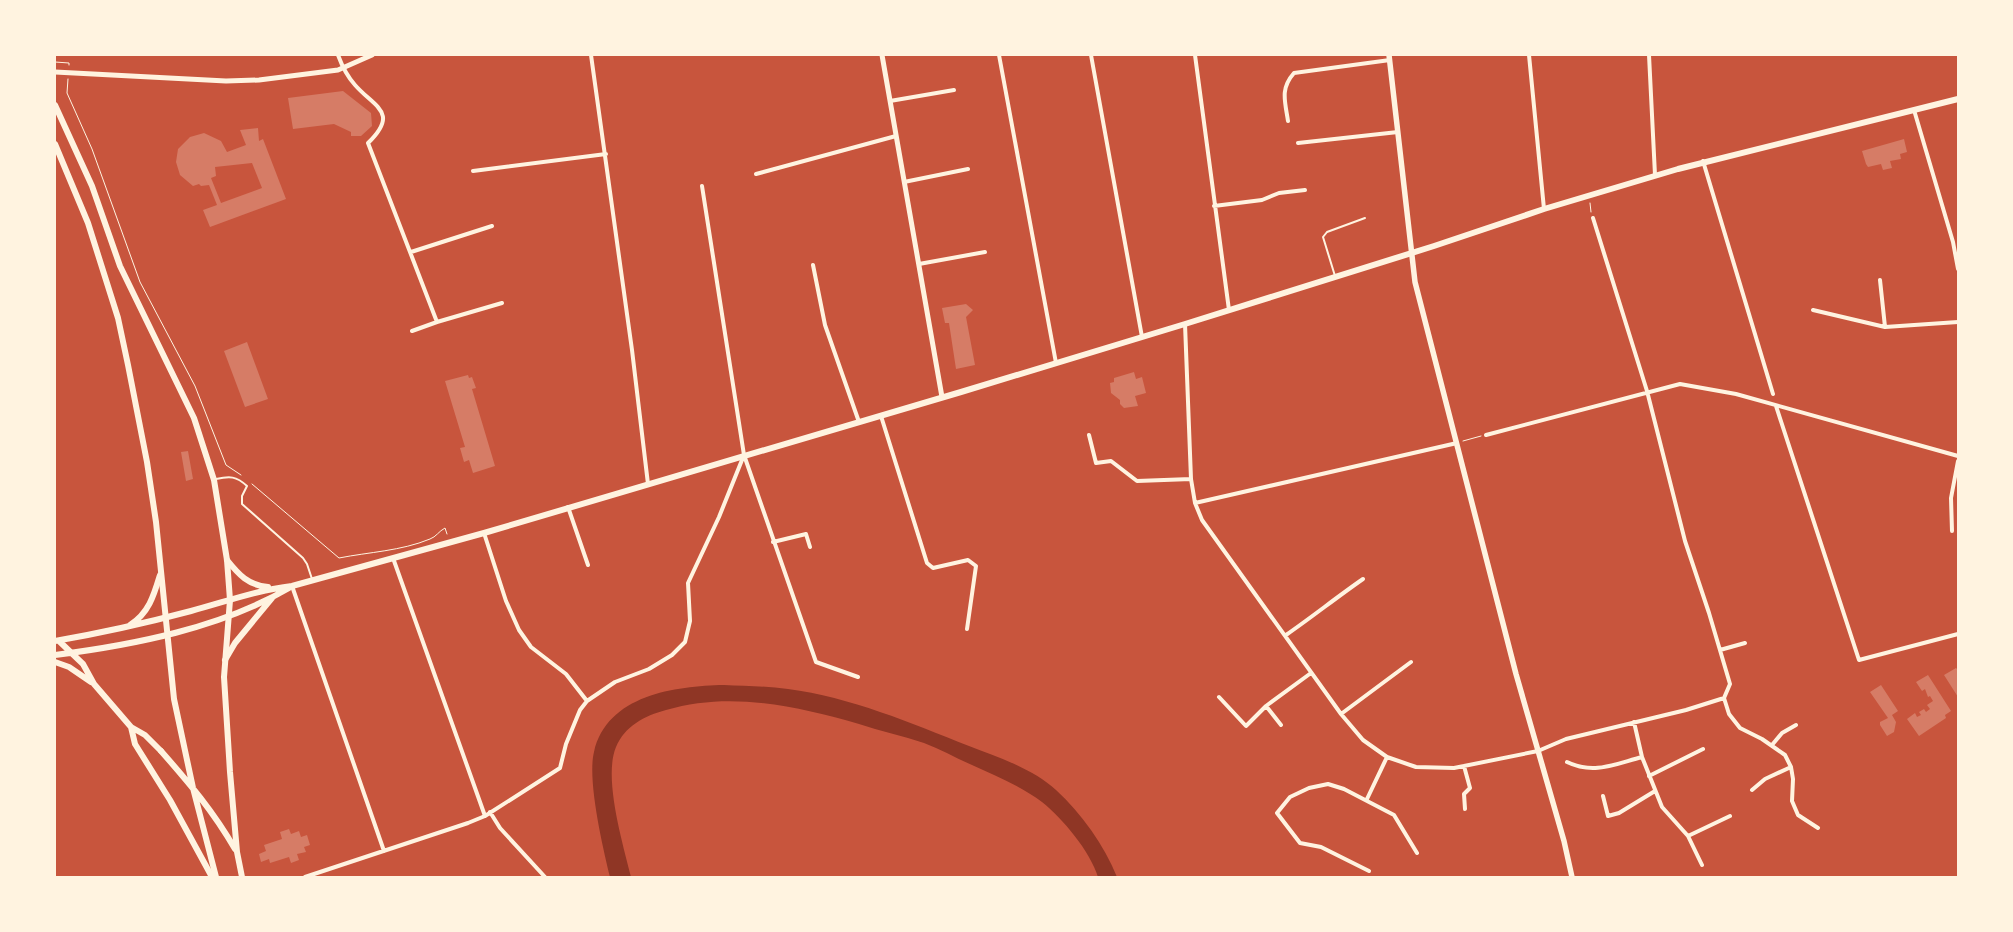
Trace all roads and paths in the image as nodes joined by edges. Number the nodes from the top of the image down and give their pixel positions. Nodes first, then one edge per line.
1 (338, 55) edge
2 (372, 55) edge
3 (592, 55) edge
4 (882, 55) edge
5 (999, 55) edge
6 (1091, 55) edge
7 (1195, 55) edge
8 (1529, 55) edge
9 (1649, 55) edge
10 (1390, 58) edge
11 (55, 62) edge
12 (69, 63) dead end
13 (344, 69) junction
14 (55, 72) edge
15 (954, 90) dead end
16 (67, 93) dead end
17 (1958, 99) edge
18 (890, 101) junction
19 (55, 105) edge
20 (1914, 110) junction
21 (1288, 121) dead end
22 (1398, 132) junction
23 (896, 136) junction
24 (1298, 143) dead end
25 (55, 144) edge
26 (606, 154) junction
27 (1703, 161) junction
28 (968, 169) dead end
29 (473, 171) dead end
30 (756, 174) dead end
31 (1655, 175) junction
32 (904, 182) junction
33 (702, 186) dead end
34 (1305, 190) dead end
35 (1588, 195) junction
36 (1214, 206) junction
37 (1544, 209) junction
38 (1366, 218) dead end
39 (1592, 218) joint
40 (492, 226) dead end
41 (411, 252) junction
42 (984, 252) dead end
43 (1411, 253) junction
44 (919, 264) junction
45 (813, 265) dead end
46 (1958, 269) edge
47 (1336, 276) junction
48 (1880, 280) dead end
49 (502, 303) dead end
50 (1229, 310) junction
51 (1813, 310) dead end
52 (437, 322) junction
53 (1958, 322) edge
54 (1185, 324) junction
55 (1884, 326) junction
56 (412, 331) dead end
57 (1142, 337) junction
58 (1056, 363) junction
59 (1647, 391) junction
60 (1773, 394) dead end
61 (942, 397) junction
62 (1776, 406) junction
63 (881, 416) junction
64 (859, 422) junction
65 (1089, 435) dead end
66 (1486, 435) joint
67 (1458, 442) junction
68 (744, 455) junction
69 (1958, 456) edge
70 (1958, 461) edge
71 (1191, 479) junction
72 (214, 480) junction
73 (648, 484) junction
74 (1195, 503) junction
75 (568, 507) junction
76 (1952, 531) dead end
77 (484, 533) junction
78 (449, 542) junction
79 (773, 542) junction
80 (810, 547) dead end
81 (394, 558) junction
82 (227, 560) junction
83 (588, 565) dead end
84 (160, 575) junction
85 (312, 579) junction
86 (1363, 579) dead end
87 (292, 586) junction
88 (272, 588) junction
89 (272, 597) junction
90 (230, 600) junction
91 (229, 615) junction
92 (165, 618) junction
93 (120, 628) junction
94 (967, 629) dead end
95 (1958, 634) edge
96 (168, 635) junction
97 (1286, 635) junction
98 (57, 641) edge
99 (1745, 643) dead end
100 (1720, 650) junction
101 (72, 652) junction
102 (55, 655) edge
103 (225, 660) junction
104 (55, 662) edge
105 (1411, 662) dead end
106 (1311, 673) junction
107 (858, 678) dead end
108 (94, 684) junction
109 (1219, 697) dead end
110 (1724, 698) junction
111 (587, 701) junction
112 (1266, 706) junction
113 (1341, 714) junction
114 (1634, 722) junction
115 (1281, 725) dead end
116 (1796, 725) dead end
117 (131, 727) junction
118 (1772, 745) junction
119 (1703, 749) dead end
120 (1538, 751) junction
121 (1387, 757) junction
122 (1642, 757) junction
123 (1567, 762) dead end
124 (1464, 766) junction
125 (1791, 767) junction
126 (1649, 776) junction
127 (193, 788) junction
128 (1752, 790) dead end
129 (1655, 791) junction
130 (1603, 796) dead end
131 (1367, 799) junction
132 (1465, 809) dead end
133 (490, 812) junction
134 (485, 816) junction
135 (1730, 816) dead end
136 (1818, 828) dead end
137 (1688, 836) junction
138 (384, 851) junction
139 (237, 852) junction
140 (1417, 853) dead end
141 (1702, 865) dead end
142 (325, 870) junction
143 (1369, 871) dead end
144 (212, 877) edge
145 (216, 877) edge
146 (242, 877) edge
147 (305, 877) edge
148 (327, 877) edge
149 (545, 877) edge
150 (1572, 877) edge

1 - 13 street
2 - 13 street
3 - 26 street
4 - 18 street
5 - 58 street
6 - 57 street
7 - 36 street
8 - 37 street
9 - 31 street
10 - 21 street
10 - 22 main road
11 - 12 path
13 - 14 street
13 - 41 street
15 - 18 street
16 - 78 path
17 - 20 main road
18 - 23 street
19 - 72 main road
20 - 27 main road
20 - 46 street
22 - 24 street
22 - 43 main road
23 - 30 street
23 - 32 street
25 - 84 main road
26 - 29 street
26 - 73 street
27 - 31 main road
27 - 60 street
28 - 32 street
31 - 35 main road
32 - 44 street
33 - 68 street
34 - 36 street
35 - 37 main road
35 - 39 path
36 - 50 street
37 - 43 main road
38 - 47 lane
39 - 59 street
40 - 41 street
41 - 52 street
42 - 44 street
43 - 47 main road
43 - 67 main road
44 - 61 street
45 - 64 street
47 - 50 main road
48 - 55 street
49 - 52 street
50 - 54 main road
51 - 55 street
52 - 56 street
53 - 55 street
54 - 57 main road
54 - 71 street
57 - 58 main road
58 - 61 main road
59 - 62 street
59 - 66 street
59 - 100 street
61 - 63 main road
62 - 69 street
62 - 95 street
63 - 64 main road
63 - 94 street
64 - 68 main road
65 - 71 street
66 - 67 path
67 - 74 street
67 - 120 main road
68 - 73 main road
68 - 79 street
68 - 111 street
70 - 76 street
71 - 74 street
72 - 82 main road
72 - 85 lane
73 - 75 main road
74 - 97 street
75 - 77 main road
75 - 83 street
77 - 78 main road
77 - 111 street
78 - 81 main road
79 - 80 street
79 - 107 street
81 - 85 main road
81 - 134 street
82 - 88 main road
82 - 90 main road
84 - 92 main road
84 - 93 main road
85 - 87 main road
86 - 97 street
87 - 88 main road
87 - 89 main road
87 - 138 street
88 - 90 main road
89 - 91 main road
89 - 103 main road
90 - 91 main road
90 - 92 main road
91 - 96 main road
91 - 103 main road
92 - 93 main road
92 - 96 main road
93 - 98 main road
96 - 101 main road
96 - 127 main road
97 - 106 street
98 - 101 main road
99 - 100 street
100 - 110 street
101 - 102 main road
101 - 108 main road
103 - 139 main road
104 - 108 main road
105 - 113 street
106 - 112 street
106 - 113 street
108 - 117 main road
109 - 112 street
110 - 114 street
110 - 118 street
111 - 133 street
112 - 115 street
113 - 121 street
114 - 120 street
114 - 122 street
116 - 118 street
117 - 127 main road
117 - 144 main road
118 - 125 street
119 - 126 street
120 - 124 street
120 - 150 main road
121 - 124 street
121 - 131 street
122 - 123 street
122 - 126 street
124 - 132 street
125 - 128 street
125 - 136 street
126 - 129 street
127 - 139 main road
127 - 145 main road
129 - 130 street
129 - 137 street
131 - 140 street
131 - 143 street
133 - 134 street
133 - 149 street
134 - 138 street
135 - 137 street
137 - 141 street
138 - 142 street
139 - 146 main road
142 - 147 street
142 - 148 street

